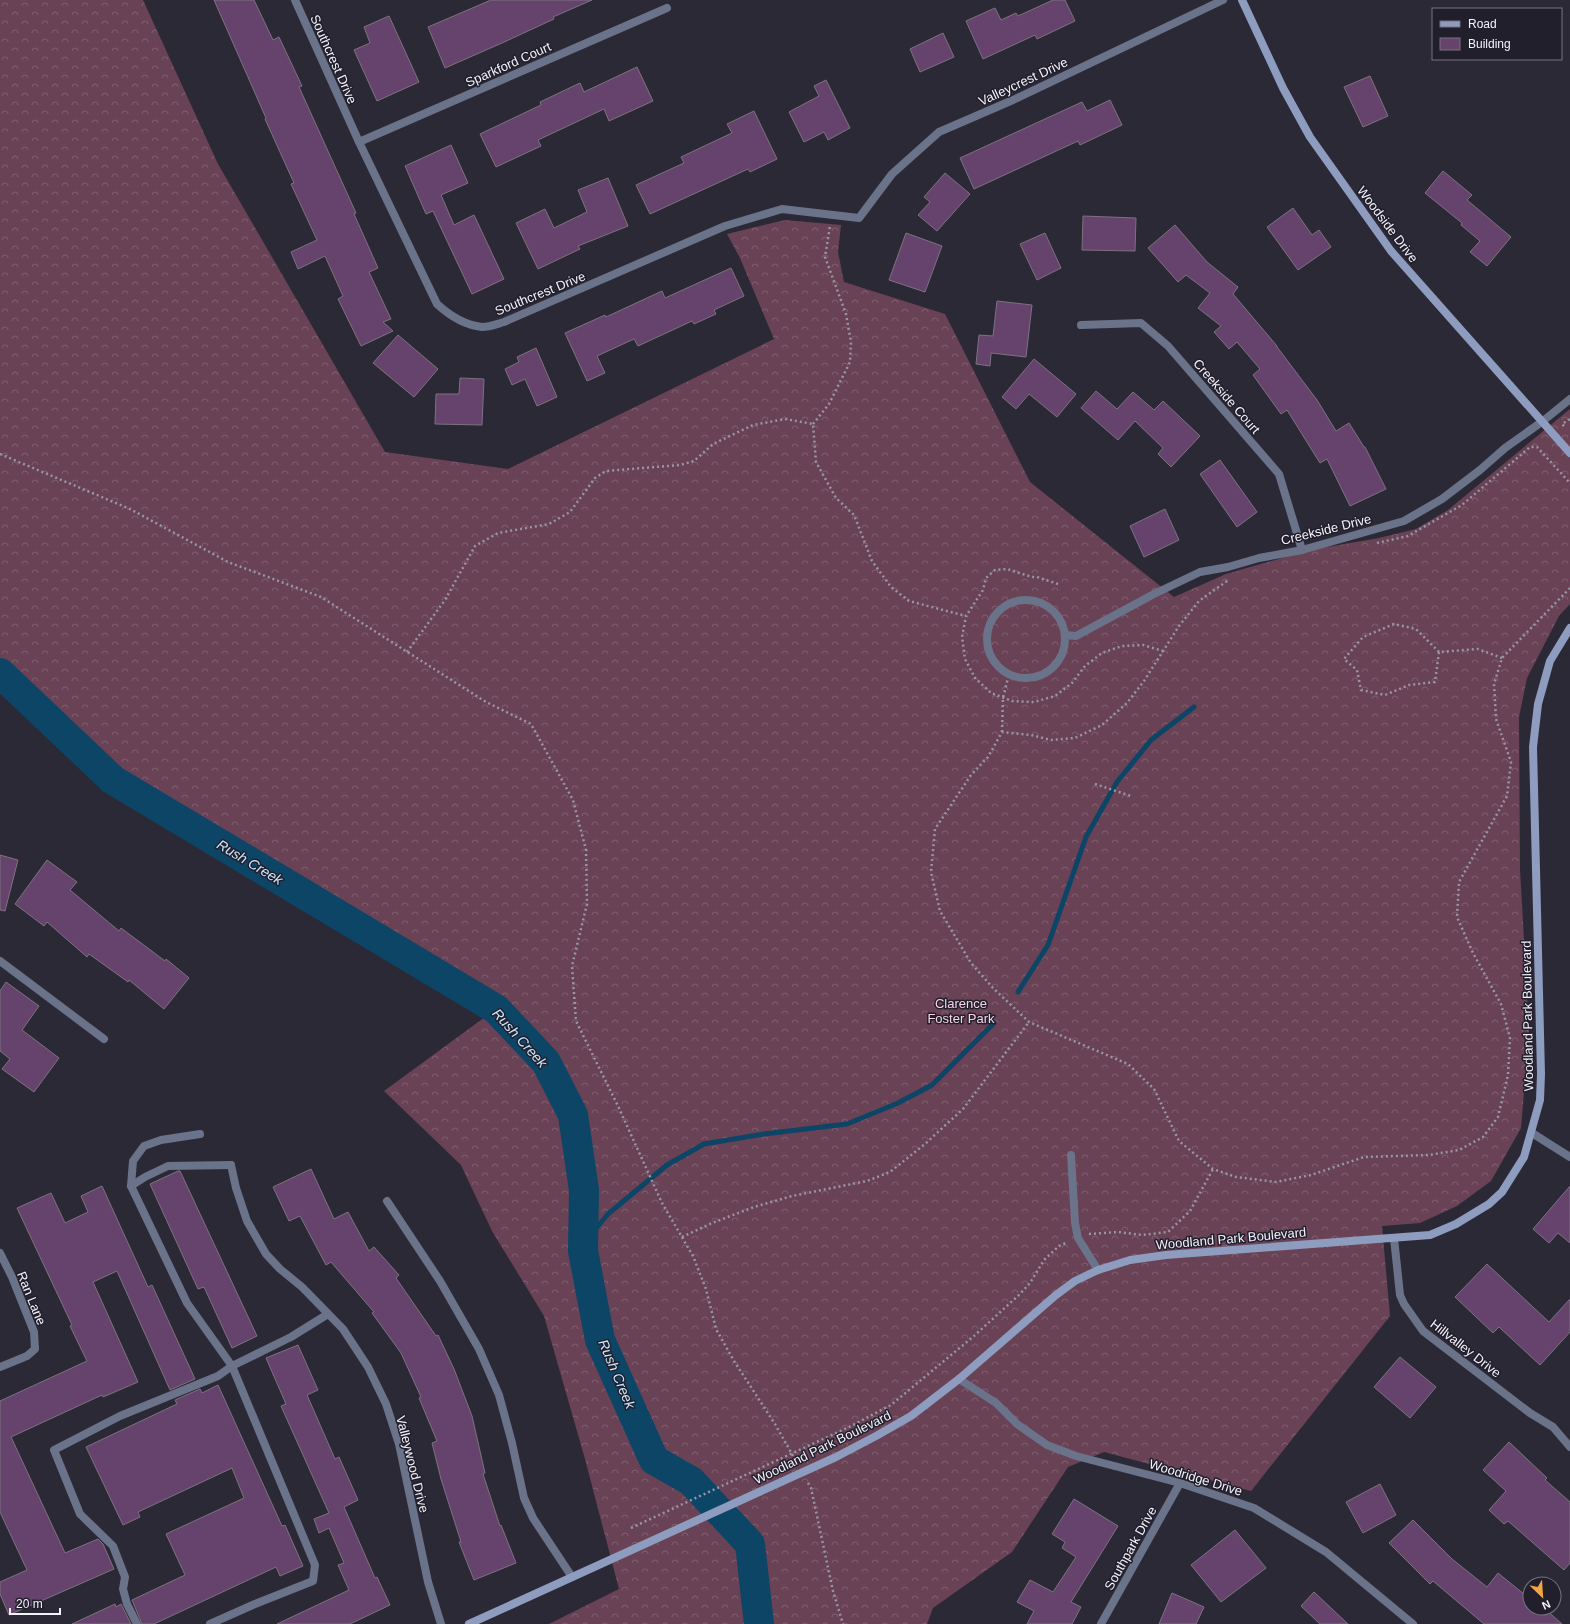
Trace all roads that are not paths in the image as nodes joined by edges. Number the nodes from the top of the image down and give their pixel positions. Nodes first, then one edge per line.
1 (295, 0) edge
2 (1223, 0) edge
3 (1242, 0) edge
4 (667, 8) dead end
5 (359, 142) junction
6 (859, 218) joint
7 (1081, 325) dead end
8 (1570, 399) edge
9 (1544, 421) junction
10 (1570, 453) edge
11 (1302, 550) junction
12 (1570, 628) edge
13 (1065, 635) junction
14 (0, 961) edge
15 (104, 1039) dead end
16 (1532, 1133) junction
17 (200, 1134) dead end
18 (1071, 1155) dead end
19 (1570, 1157) edge
20 (131, 1186) junction
21 (387, 1201) dead end
22 (1394, 1238) junction
23 (0, 1253) edge
24 (1098, 1270) junction
25 (328, 1314) junction
26 (232, 1366) junction
27 (0, 1367) edge
28 (959, 1379) junction
29 (1570, 1447) edge
30 (1180, 1483) junction
31 (572, 1577) junction
32 (1408, 1622) edge
33 (137, 1624) edge
34 (210, 1624) edge
35 (441, 1624) edge
36 (469, 1624) edge
37 (1101, 1624) edge

1 - 5 street, Southcrest Drive
2 - 6 street, Valleycrest Drive
3 - 9 street, Woodside Drive
4 - 5 street, Sparkford Court
5 - 6 street, Southcrest Drive
7 - 11 street, Creekside Court
8 - 9 street, Creekside Drive
9 - 10 street, Woodside Drive
9 - 11 street, Creekside Drive
11 - 13 street, Creekside Drive
12 - 16 street, Woodland Park Boulevard
13 - 13 street
14 - 15 street
16 - 19 street
16 - 22 street, Woodland Park Boulevard
17 - 20 street
18 - 24 street
20 - 25 street, Valleywood Drive
20 - 26 street
21 - 31 street
22 - 24 street, Woodland Park Boulevard
22 - 29 street, Hillvalley Drive
23 - 27 street, Ran Lane
24 - 28 street, Woodland Park Boulevard
25 - 26 street
25 - 35 street, Valleywood Drive
26 - 33 street
26 - 34 street
28 - 30 street, Woodridge Drive
28 - 31 street, Woodland Park Boulevard
30 - 32 street, Woodridge Drive
30 - 37 street, Southpark Drive
31 - 36 street, Woodland Park Boulevard

